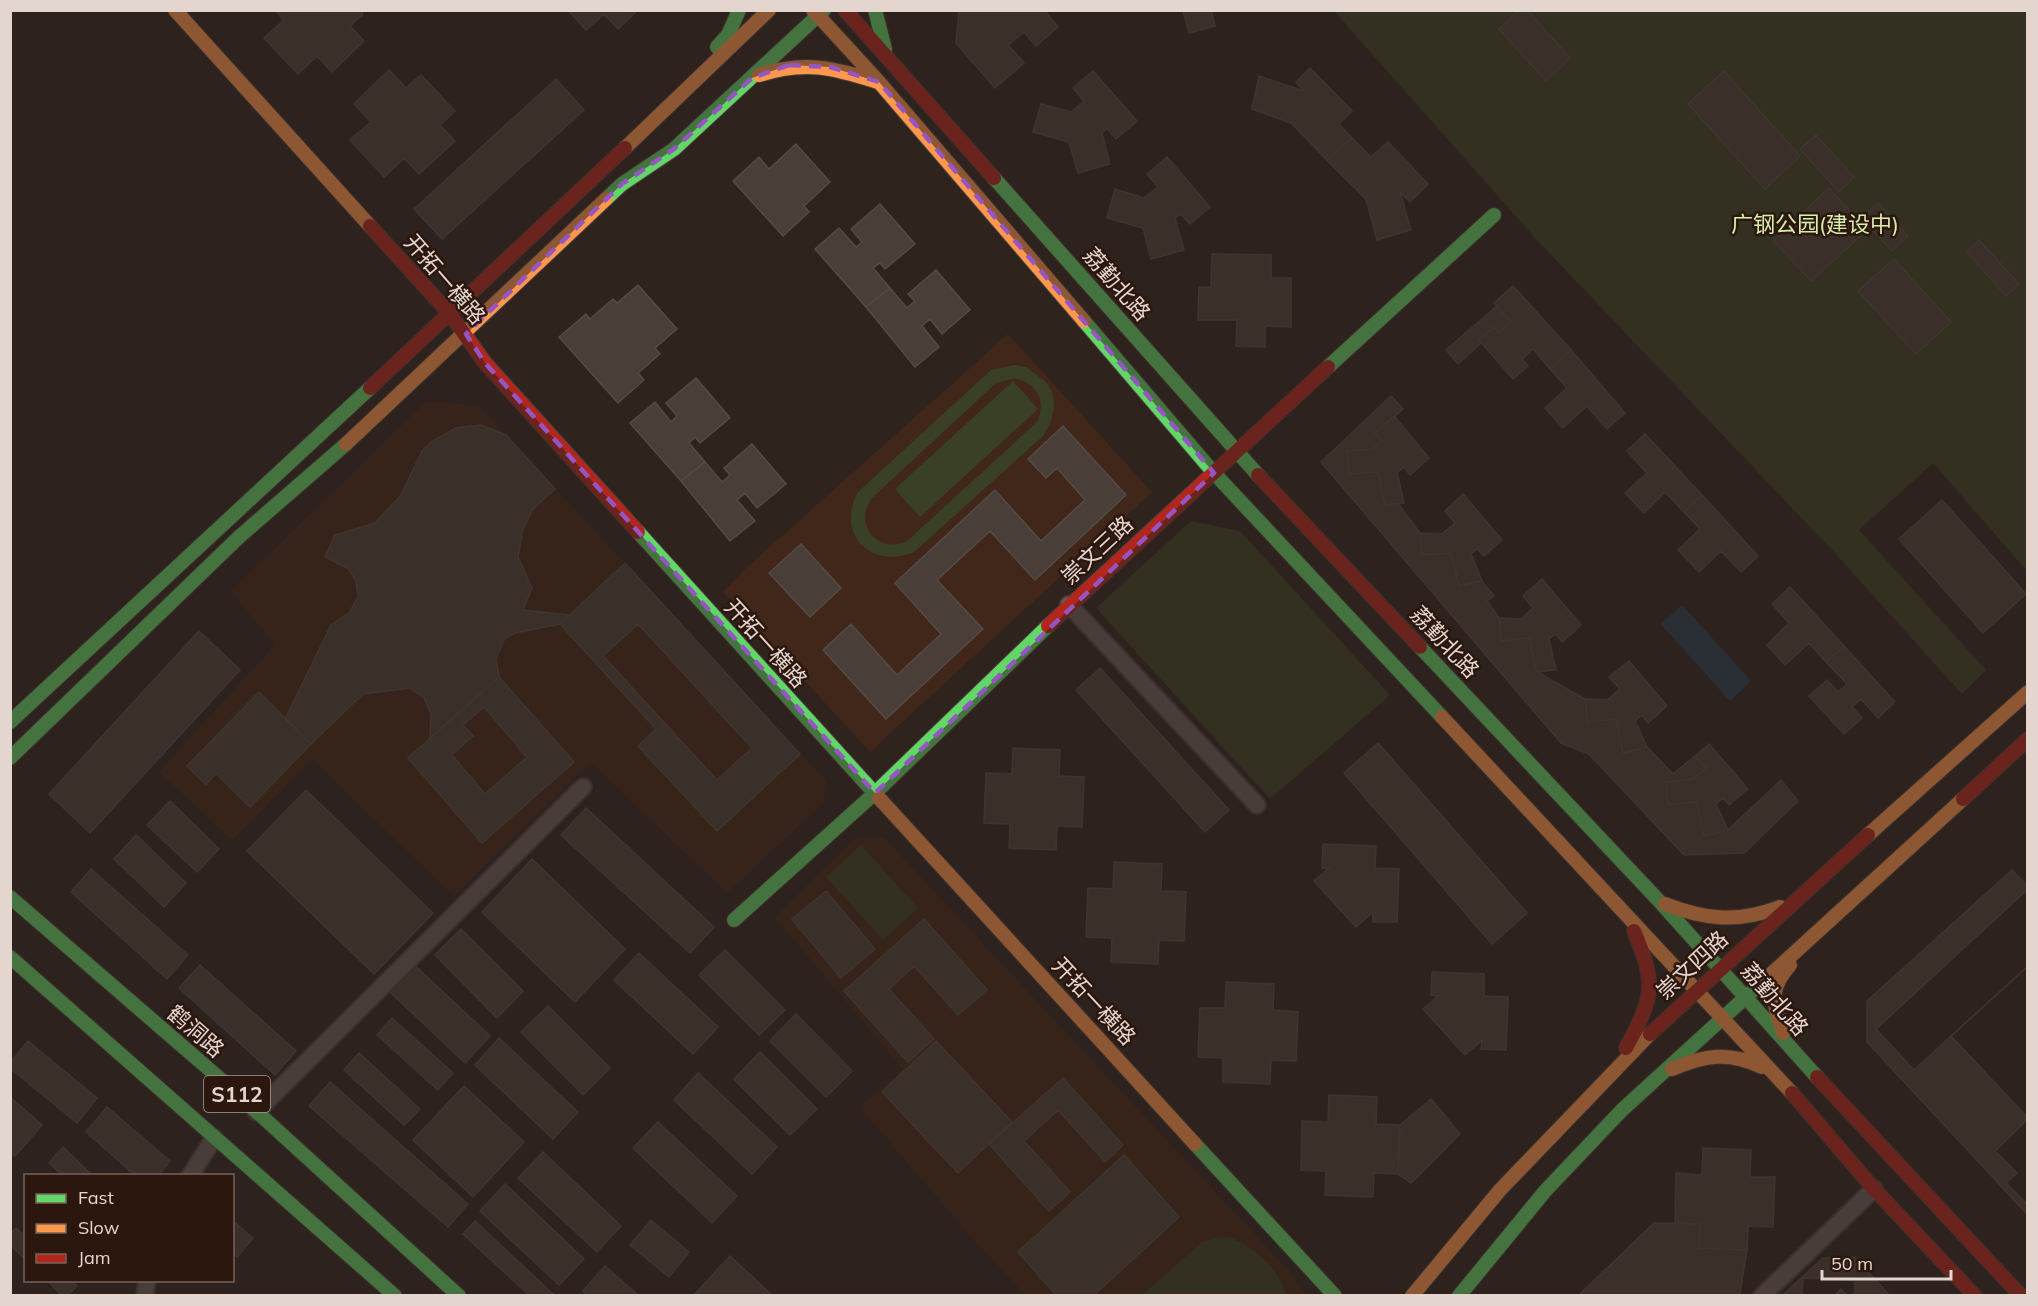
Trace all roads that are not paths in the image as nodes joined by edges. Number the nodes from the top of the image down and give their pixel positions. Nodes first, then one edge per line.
1 (175, 10) edge
2 (200, 10) edge
3 (739, 10) edge
4 (769, 10) edge
5 (845, 10) edge
6 (875, 10) edge
7 (818, 12) edge
8 (187, 23) junction
9 (887, 56) junction
10 (752, 78) junction
11 (879, 82) junction
12 (655, 119) junction
13 (674, 149) junction
14 (1494, 215) dead end
15 (450, 314) junction
16 (466, 334) junction
17 (1236, 452) junction
18 (1214, 473) junction
19 (1069, 605) junction
20 (2028, 692) edge
21 (10, 722) edge
22 (2028, 739) edge
23 (10, 758) edge
24 (583, 787) dead end
25 (875, 793) junction
26 (1257, 805) dead end
27 (1604, 857) junction
28 (1582, 867) junction
29 (1816, 880) junction
30 (10, 897) edge
31 (1795, 900) junction
32 (1661, 903) junction
33 (1841, 908) junction
34 (1628, 915) junction
35 (734, 920) dead end
36 (1820, 928) junction
37 (10, 957) edge
38 (1719, 967) junction
39 (1695, 990) junction
40 (1745, 996) junction
41 (1721, 1018) junction
42 (1796, 1055) junction
43 (1615, 1067) junction
44 (1775, 1073) junction
45 (1659, 1075) junction
46 (1597, 1086) junction
47 (1622, 1110) junction
48 (256, 1112) junction
49 (214, 1138) junction
50 (191, 1174) edge
51 (1874, 1188) junction
52 (393, 1295) edge
53 (459, 1296) edge
54 (1335, 1296) edge
55 (1412, 1296) edge
56 (1459, 1296) edge
57 (1762, 1296) edge
58 (1975, 1296) edge
59 (2021, 1296) edge

1 - 8 main road, 开拓一横路
2 - 8 main road
3 - 12 main road
4 - 12 main road
5 - 9 main road, 荔勤北路
6 - 9 main road
7 - 10 main road
7 - 11 main road
8 - 15 main road, 开拓一横路
9 - 17 main road, 荔勤北路
10 - 11 main road
10 - 13 main road
11 - 18 main road
12 - 13 main road
12 - 15 main road
13 - 16 main road
14 - 17 main road, 崇文三路
15 - 16 main road, 开拓一横路
15 - 21 main road
16 - 23 main road
16 - 25 main road, 开拓一横路
17 - 18 main road, 崇文三路
17 - 27 main road, 荔勤北路
18 - 19 main road, 崇文三路
18 - 28 main road
19 - 25 main road, 崇文三路
19 - 26 street
20 - 29 main road, 崇文四路
22 - 33 main road
24 - 48 street
25 - 35 main road, 崇文三路
25 - 54 main road, 开拓一横路
27 - 28 main road
27 - 32 main road, 荔勤北路
28 - 34 main road
29 - 31 main road, 崇文四路
29 - 33 main road
30 - 48 main road, 鹤洞路 / S112
31 - 32 main road
31 - 38 main road, 崇文四路
32 - 38 main road, 荔勤北路
33 - 36 main road
34 - 39 main road
34 - 43 main road
36 - 40 main road
36 - 42 main road
37 - 49 main road, S112
38 - 39 main road, 崇文四路
38 - 40 main road, 荔勤北路
39 - 41 main road
39 - 43 main road, 崇文四路
40 - 41 main road
40 - 42 main road, 荔勤北路
41 - 44 main road
41 - 45 main road
42 - 59 main road, 荔勤北路
43 - 46 main road, 崇文四路
44 - 45 main road
44 - 51 main road
45 - 47 main road
46 - 47 main road
46 - 55 main road, 崇文四路
47 - 56 main road
48 - 53 main road, 鹤洞路 / S112
49 - 50 street
49 - 52 main road, S112
51 - 57 street
51 - 58 main road

